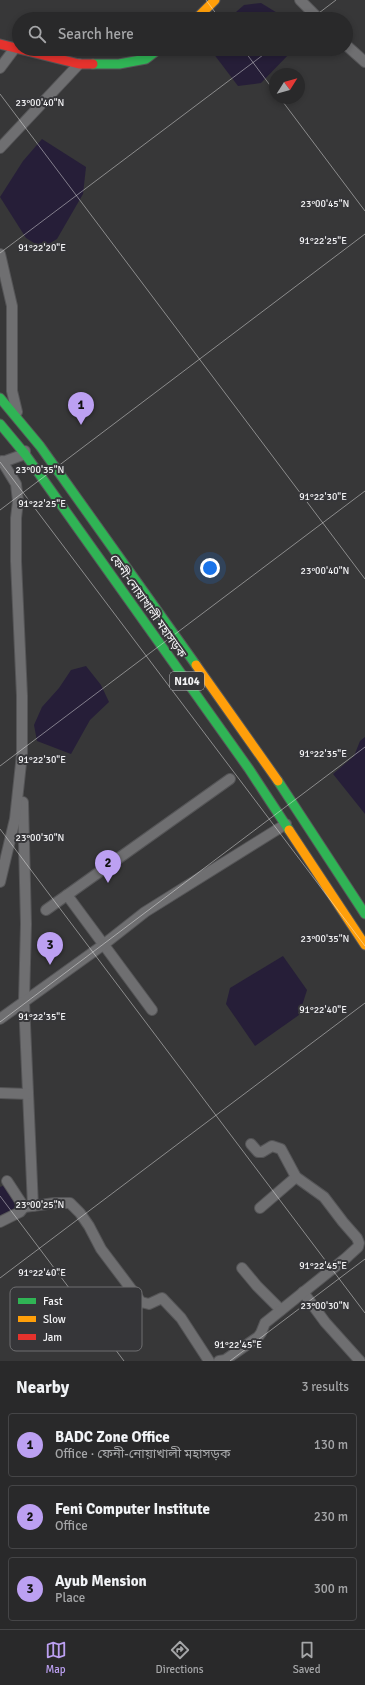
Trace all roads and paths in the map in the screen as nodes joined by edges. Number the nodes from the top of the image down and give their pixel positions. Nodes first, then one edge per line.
1 (215, 0) edge
2 (300, 0) edge
3 (203, 12) edge
4 (312, 12) edge
5 (0, 44) edge
6 (12, 47) edge
7 (353, 51) edge
8 (12, 52) edge
9 (47, 56) edge
10 (150, 56) edge
11 (365, 62) edge
12 (79, 64) junction
13 (0, 68) edge
14 (0, 148) edge
15 (0, 254) edge
16 (0, 398) edge
17 (18, 418) junction
18 (0, 424) edge
19 (25, 454) junction
20 (1, 462) edge
21 (230, 779) dead end
22 (24, 786) dead end
23 (286, 824) junction
24 (0, 882) edge
25 (67, 895) junction
26 (46, 910) dead end
27 (365, 914) edge
28 (103, 945) junction
29 (365, 945) edge
30 (24, 1002) junction
31 (152, 1010) dead end
32 (0, 1020) edge
33 (0, 1093) edge
34 (28, 1094) junction
35 (251, 1144) dead end
36 (296, 1177) junction
37 (7, 1181) dead end
38 (29, 1206) junction
39 (260, 1208) dead end
40 (0, 1222) edge
41 (242, 1268) dead end
42 (130, 1287) edge
43 (303, 1292) junction
44 (142, 1302) edge
45 (281, 1310) junction
46 (209, 1361) edge
47 (219, 1361) edge
48 (360, 1361) edge

1 - 3 highway
2 - 4 street
5 - 6 highway
7 - 11 street
8 - 13 street
9 - 12 highway
10 - 12 highway
12 - 14 street
15 - 17 street
16 - 17 highway, ফেনী-নোয়াখালী মহাসড়ক / N104
17 - 19 street
17 - 27 highway, ফেনী-নোয়াখালী মহাসড়ক / N104
18 - 19 highway, ফেনী-নোয়াখালী মহাসড়ক / N104
19 - 20 street
19 - 23 highway, ফেনী-নোয়াখালী মহাসড়ক / N104
20 - 24 street
21 - 25 street
22 - 30 street
23 - 28 street
23 - 29 highway, ফেনী-নোয়াখালী মহাসড়ক / N104
25 - 26 street
25 - 28 street
28 - 30 street
28 - 31 street
30 - 32 street
30 - 34 street
33 - 34 street
34 - 38 street
35 - 36 street
36 - 39 street
36 - 43 street
37 - 38 street
38 - 40 street
38 - 42 street
41 - 45 street
43 - 45 street
43 - 48 street
44 - 46 street
45 - 47 street

